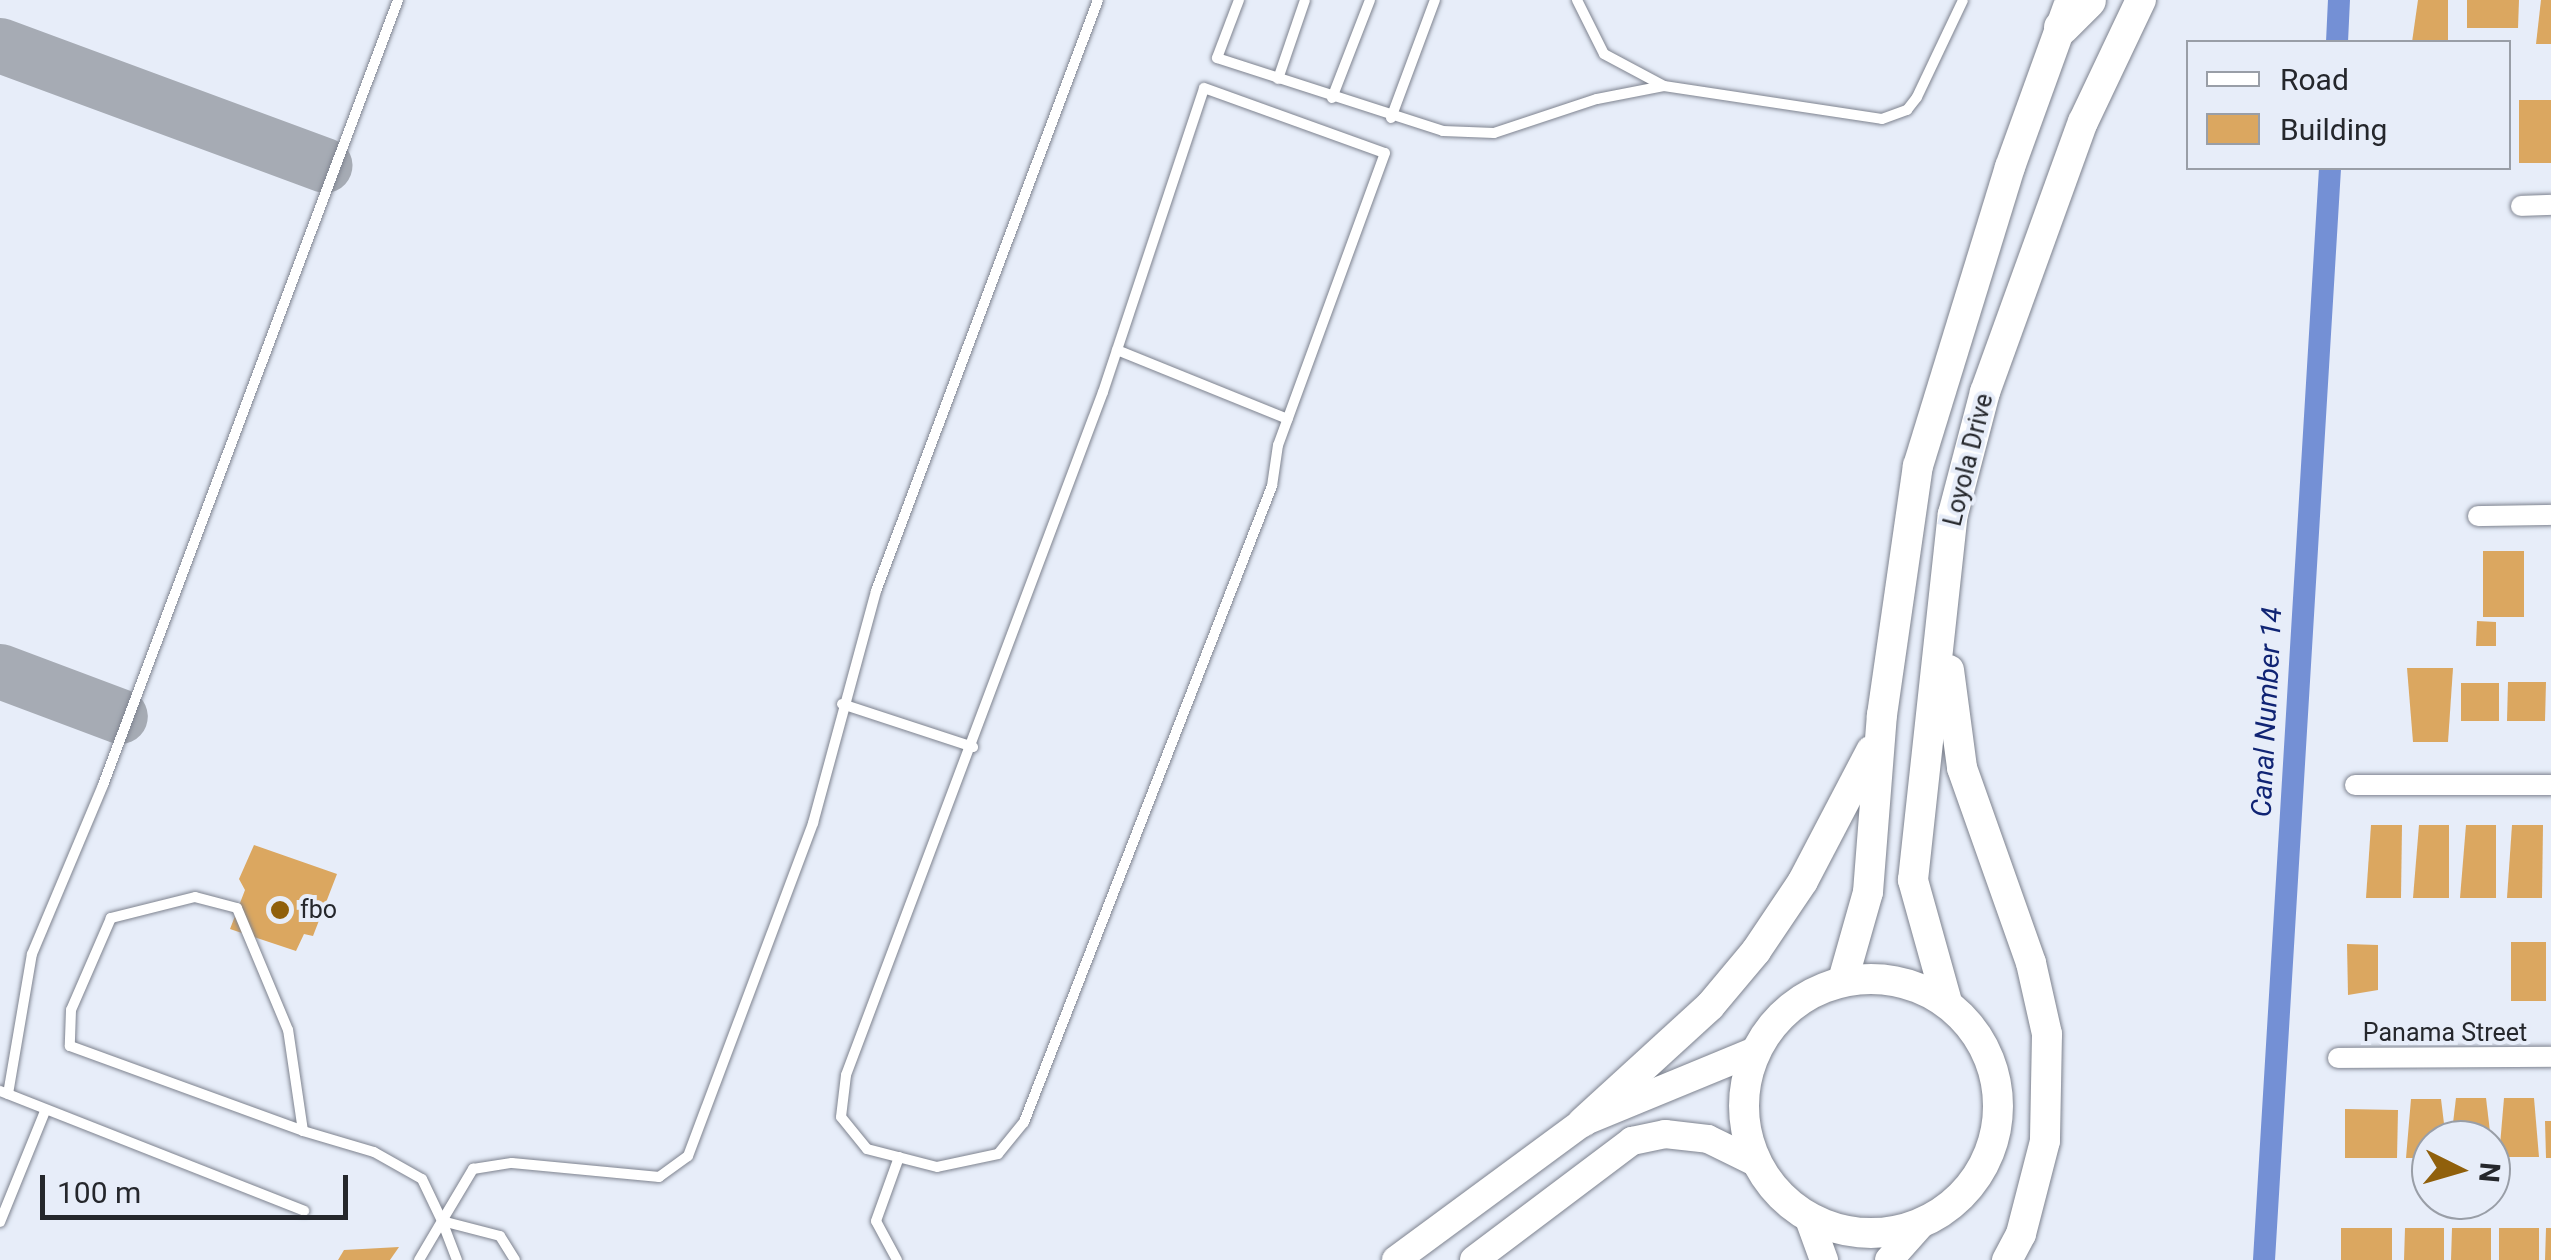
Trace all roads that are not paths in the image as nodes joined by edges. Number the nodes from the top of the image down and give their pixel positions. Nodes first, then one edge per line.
1 (398, 0) edge
2 (1098, 0) edge
3 (1239, 0) edge
4 (1304, 0) edge
5 (1370, 0) edge
6 (1435, 0) edge
7 (1577, 0) edge
8 (1964, 0) edge
9 (2088, 0) edge
10 (2141, 0) edge
11 (2066, 13) edge
12 (1278, 79) junction
13 (1664, 86) junction
14 (1332, 98) junction
15 (1391, 118) junction
16 (2551, 205) edge
17 (2521, 206) dead end
18 (1117, 350) junction
19 (1288, 419) junction
20 (2551, 515) edge
21 (2478, 516) dead end
22 (1945, 578) junction
23 (842, 704) junction
24 (1882, 715) junction
25 (972, 747) junction
26 (2355, 785) dead end
27 (2551, 785) edge
28 (1843, 980) junction
29 (1947, 1002) junction
30 (1755, 1051) junction
31 (2338, 1058) dead end
32 (2551, 1058) edge
33 (4, 1092) edge
34 (45, 1111) junction
35 (1583, 1122) junction
36 (304, 1132) junction
37 (898, 1157) junction
38 (1757, 1163) junction
39 (304, 1211) dead end
40 (1809, 1219) junction
41 (442, 1221) junction
42 (0, 1222) edge
43 (1921, 1224) junction
44 (418, 1260) edge
45 (457, 1260) edge
46 (516, 1260) edge
47 (896, 1260) edge
48 (1396, 1260) edge
49 (1474, 1260) edge
50 (1824, 1260) edge
51 (1888, 1260) edge
52 (2007, 1260) edge

1 - 33 lane
2 - 23 lane
3 - 12 lane
4 - 12 lane
5 - 14 lane
6 - 15 lane
7 - 13 lane
8 - 13 lane
9 - 11 highway
10 - 22 main road, Loyola Drive
11 - 24 main road, Loyola Drive
12 - 14 lane
13 - 15 lane
14 - 15 lane
16 - 17 street
18 - 19 lane
18 - 19 lane
18 - 25 lane
19 - 37 lane
20 - 21 street
22 - 29 main road, Loyola Drive
22 - 52 main road
23 - 25 lane
23 - 41 lane
24 - 28 main road, Loyola Drive
24 - 35 main road
25 - 37 lane
26 - 27 street
28 - 29 main road
28 - 30 main road
29 - 43 main road
30 - 35 main road
30 - 38 main road
31 - 32 street, Panama Street
33 - 34 lane
34 - 39 lane
34 - 42 lane
35 - 48 main road
36 - 36 lane
36 - 41 lane
37 - 47 lane
38 - 40 main road
38 - 49 main road
40 - 43 main road
40 - 50 main road
41 - 44 lane
41 - 45 lane
41 - 46 lane
43 - 51 main road

